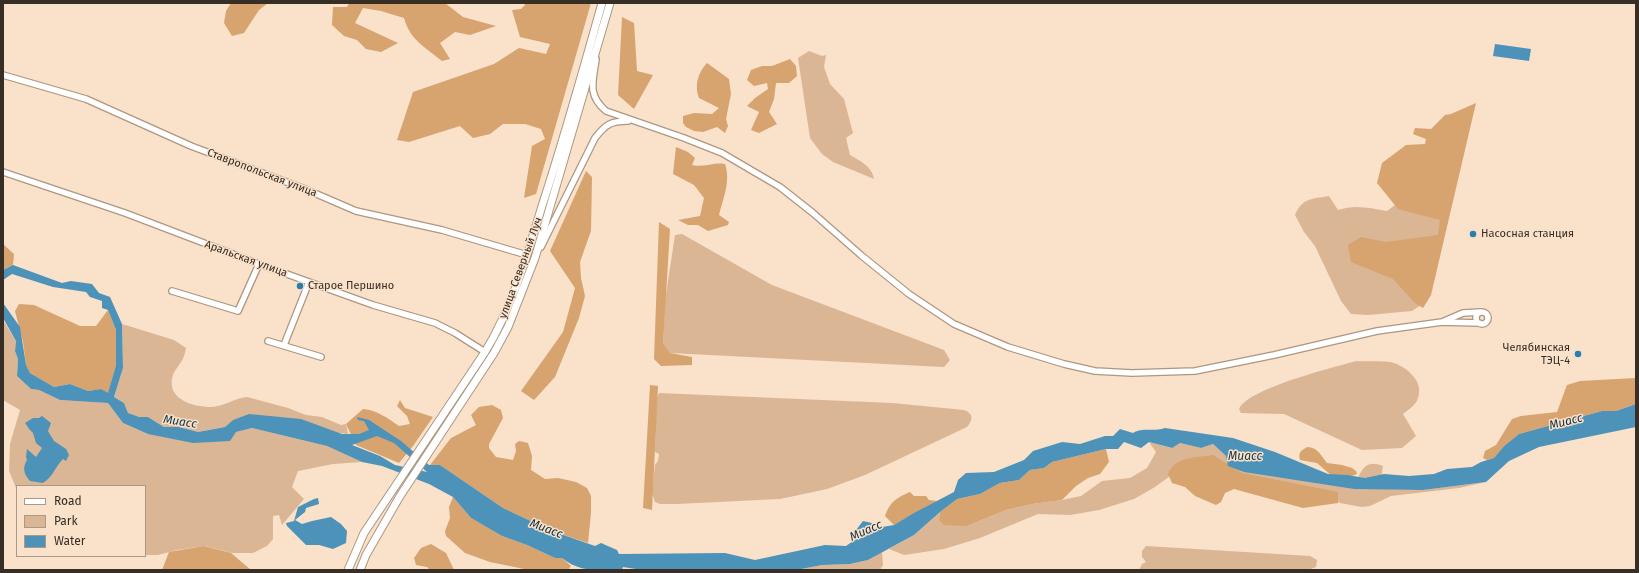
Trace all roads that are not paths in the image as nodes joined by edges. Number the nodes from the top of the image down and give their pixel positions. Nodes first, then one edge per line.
1 (602, 3) edge
2 (610, 3) edge
3 (598, 45) junction
4 (3, 75) edge
5 (630, 121) junction
6 (3, 172) edge
7 (527, 255) junction
8 (535, 258) junction
9 (259, 264) junction
10 (309, 282) junction
11 (172, 291) dead end
12 (1480, 312) junction
13 (1442, 322) junction
14 (1479, 323) junction
15 (268, 341) dead end
16 (284, 345) junction
17 (485, 352) junction
18 (321, 357) dead end
19 (348, 570) edge
20 (360, 570) edge

1 - 7 main road, улица Северный Луч
2 - 3 main road, улица Северный Луч
3 - 5 street
3 - 8 main road, улица Северный Луч
4 - 7 street, Ставропольская улица
5 - 8 street
5 - 13 street
6 - 9 street, Аральская улица
7 - 17 main road, улица Северный Луч
8 - 20 main road, улица Северный Луч
9 - 10 street, Аральская улица
9 - 11 street
10 - 16 street
10 - 17 street, Аральская улица
12 - 13 street
12 - 14 street
12 - 14 street
13 - 14 street
15 - 16 street
16 - 18 street
17 - 19 main road, улица Северный Луч

